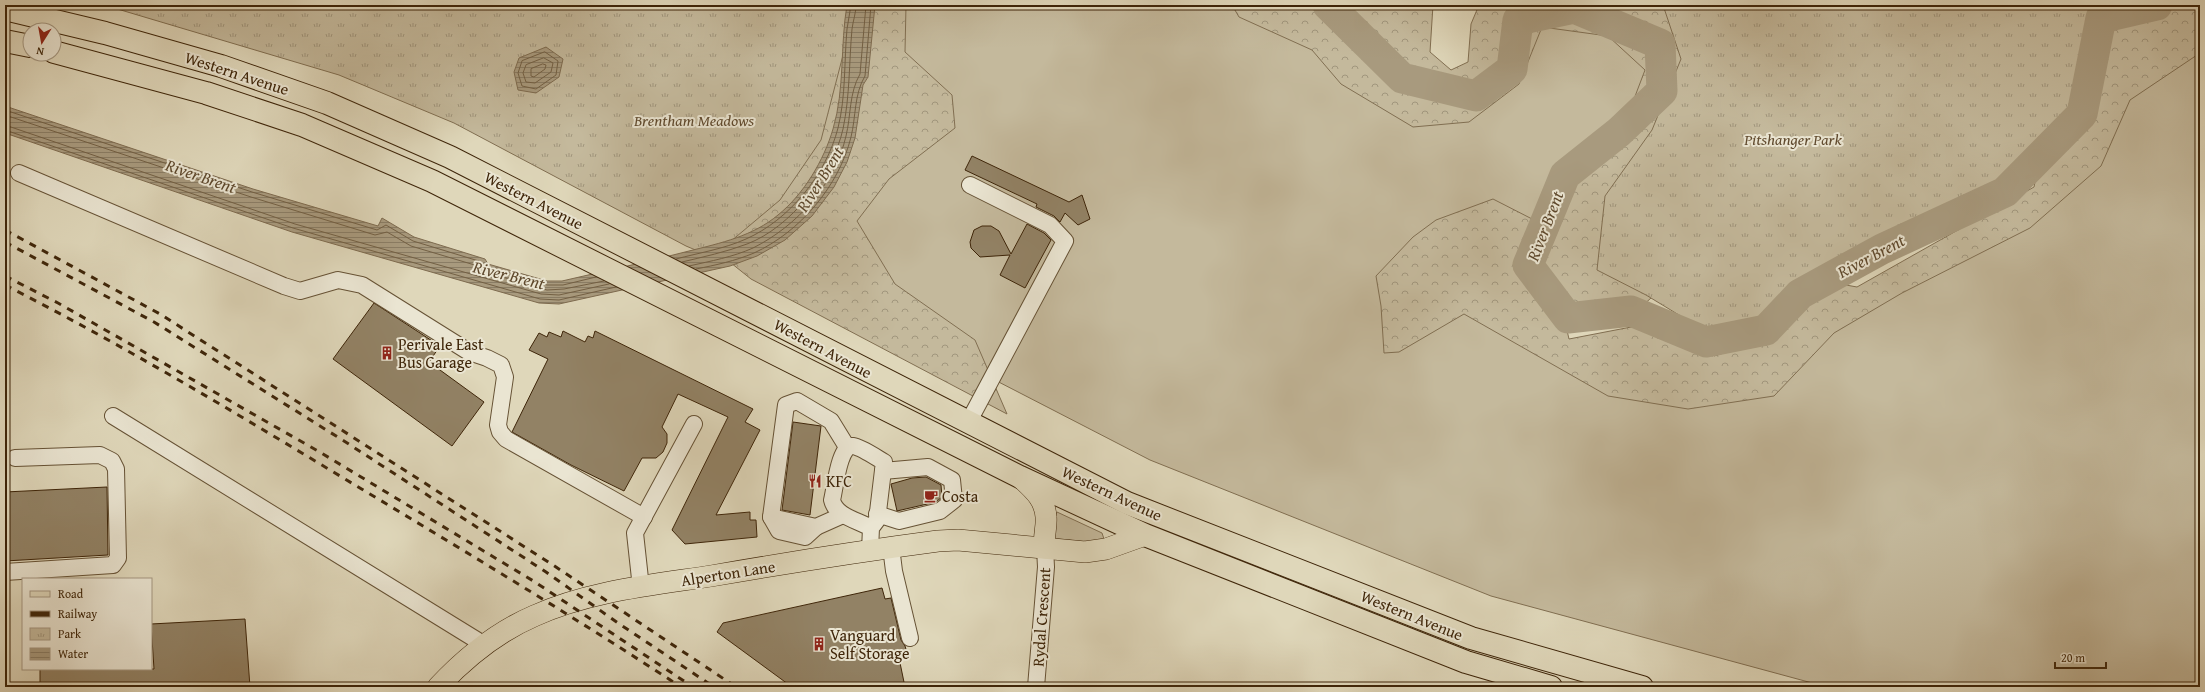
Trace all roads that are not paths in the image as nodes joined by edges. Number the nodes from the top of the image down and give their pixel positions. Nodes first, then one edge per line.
1 (5, 9) edge
2 (5, 41) edge
3 (22, 44) edge
4 (62, 54) edge
5 (20, 173) dead end
6 (970, 185) dead end
7 (113, 416) dead end
8 (968, 423) junction
9 (694, 424) dead end
10 (847, 447) junction
11 (15, 458) dead end
12 (883, 471) junction
13 (1020, 477) junction
14 (843, 515) junction
15 (644, 517) junction
16 (874, 521) junction
17 (1145, 535) junction
18 (891, 547) junction
19 (1045, 548) junction
20 (870, 550) junction
21 (5, 572) edge
22 (641, 588) junction
23 (910, 638) dead end
24 (483, 644) junction
25 (438, 687) edge
26 (1036, 687) edge
27 (1551, 687) edge
28 (1642, 687) edge

1 - 8 highway, Western Avenue
2 - 3 highway
4 - 13 highway, Western Avenue
5 - 15 street
6 - 8 street
7 - 24 street
8 - 28 highway, Western Avenue
9 - 15 street
10 - 12 street
10 - 14 street
10 - 14 street
11 - 21 street
12 - 16 street
12 - 16 street
13 - 17 highway, Western Avenue
13 - 19 main road
14 - 16 street
15 - 22 street
16 - 20 street
17 - 19 main road, Alperton Lane
17 - 27 highway, Western Avenue
18 - 19 main road, Alperton Lane
18 - 20 main road, Alperton Lane
18 - 23 street
19 - 26 street, Rydal Crescent
20 - 22 main road, Alperton Lane
22 - 24 main road, Alperton Lane
24 - 25 main road, Alperton Lane

